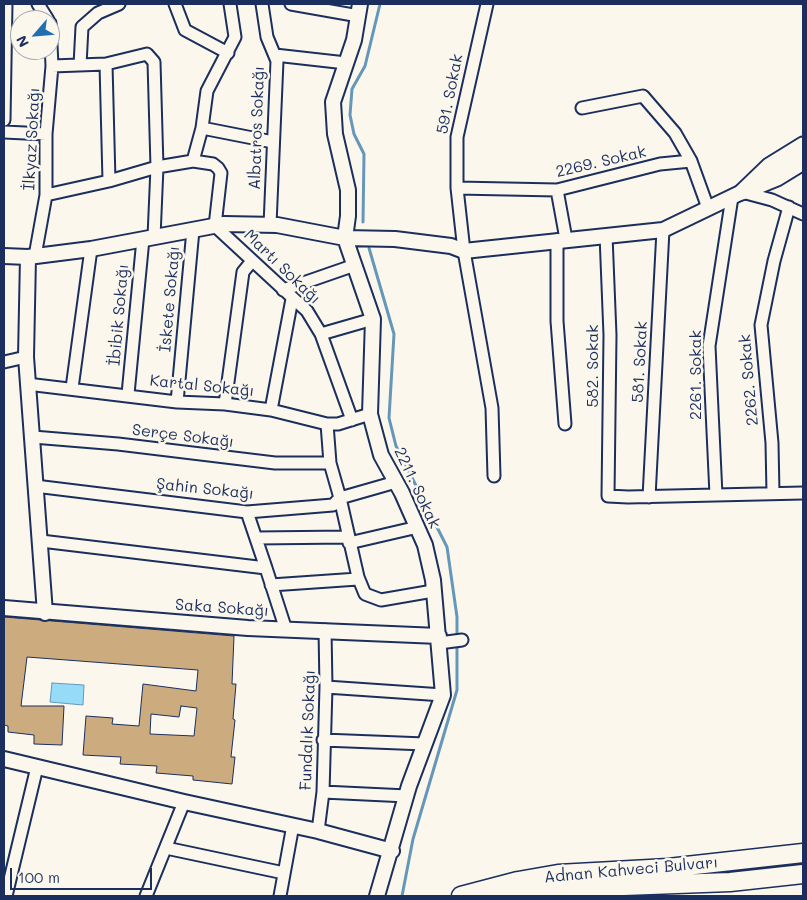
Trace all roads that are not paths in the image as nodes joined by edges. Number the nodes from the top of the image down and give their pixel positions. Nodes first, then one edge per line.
1 (6, 4) edge
2 (119, 4) edge
3 (175, 4) edge
4 (230, 4) edge
5 (262, 4) edge
6 (292, 4) edge
7 (486, 4) edge
8 (96, 8) edge
9 (360, 10) edge
10 (228, 53) junction
11 (275, 55) junction
12 (52, 60) edge
13 (346, 63) junction
14 (106, 64) junction
15 (80, 65) junction
16 (52, 66) junction
17 (582, 108) dead end
18 (4, 120) edge
19 (202, 128) junction
20 (4, 132) edge
21 (46, 134) junction
22 (273, 142) junction
23 (803, 144) edge
24 (193, 161) junction
25 (691, 162) junction
26 (803, 162) edge
27 (157, 167) junction
28 (109, 182) junction
29 (457, 188) junction
30 (557, 190) junction
31 (46, 195) junction
32 (737, 195) junction
33 (789, 207) junction
34 (708, 208) junction
35 (803, 214) edge
36 (270, 225) junction
37 (215, 226) junction
38 (193, 230) junction
39 (663, 230) junction
40 (606, 235) junction
41 (149, 238) junction
42 (345, 238) junction
43 (561, 240) junction
44 (91, 249) junction
45 (464, 251) junction
46 (4, 256) edge
47 (32, 256) junction
48 (252, 261) junction
49 (355, 265) junction
50 (284, 290) junction
51 (292, 299) junction
52 (373, 319) junction
53 (321, 334) junction
54 (26, 357) junction
55 (4, 362) edge
56 (27, 384) junction
57 (72, 388) junction
58 (128, 394) junction
59 (177, 402) junction
60 (225, 404) junction
61 (271, 410) junction
62 (370, 414) junction
63 (352, 420) junction
64 (327, 424) junction
65 (565, 424) dead end
66 (33, 437) junction
67 (330, 463) junction
68 (494, 476) dead end
69 (396, 482) junction
70 (35, 486) junction
71 (773, 493) junction
72 (803, 493) edge
73 (716, 495) junction
74 (649, 497) junction
75 (340, 498) junction
76 (247, 512) junction
77 (418, 527) junction
78 (256, 538) junction
79 (348, 540) junction
80 (41, 542) junction
81 (266, 568) junction
82 (358, 579) junction
83 (271, 584) junction
84 (434, 591) junction
85 (4, 608) edge
86 (45, 613) junction
87 (286, 630) junction
88 (325, 630) junction
89 (442, 640) junction
90 (462, 640) dead end
91 (326, 687) junction
92 (443, 695) junction
93 (323, 740) junction
94 (425, 744) junction
95 (4, 759) edge
96 (37, 767) junction
97 (322, 792) junction
98 (407, 796) junction
99 (184, 802) junction
100 (293, 825) junction
101 (318, 831) junction
102 (166, 848) junction
103 (392, 851) junction
104 (803, 853) edge
105 (284, 873) junction
106 (803, 874) edge
107 (669, 883) edge
108 (6, 896) edge
109 (146, 896) edge
110 (280, 896) edge
111 (377, 896) edge
112 (461, 896) edge
113 (507, 896) edge

1 - 18 street
2 - 8 street
3 - 10 street
4 - 10 street
5 - 11 street, Albatros Sokağı
6 - 9 street
7 - 29 street, 591. Sokak
8 - 15 street
9 - 13 street, 2211. Sokak
10 - 19 street
11 - 13 street
11 - 22 street, Albatros Sokağı
12 - 16 street, İlkyaz Sokağı
13 - 42 street, 2211. Sokak
14 - 15 street
14 - 27 street, İbibik Sokağı
14 - 28 street
15 - 16 street
16 - 21 street, İlkyaz Sokağı
17 - 25 street
19 - 22 street
19 - 24 street
20 - 21 street
21 - 31 street, İlkyaz Sokağı
22 - 36 street, Albatros Sokağı
23 - 32 main road
24 - 27 street
24 - 37 street
25 - 30 street, 2269. Sokak
25 - 34 street
26 - 32 main road
27 - 28 street
27 - 41 street, İbibik Sokağı
28 - 31 street
29 - 30 street, 2269. Sokak
29 - 45 street, 591. Sokak
30 - 43 street
31 - 47 street, İlkyaz Sokağı
32 - 33 street
32 - 34 street
32 - 73 street, 2261. Sokak
33 - 35 street
33 - 71 street, 2262. Sokak
34 - 39 street
36 - 37 street
36 - 42 street
37 - 38 street
37 - 48 street, Martı Sokağı
38 - 41 street
38 - 59 street, İskete Sokağı
39 - 40 street
39 - 74 street, 581. Sokak
40 - 43 street
40 - 74 street, 582. Sokak
41 - 44 street
41 - 58 street, İbibik Sokağı
42 - 45 street
42 - 49 street, 2211. Sokak
43 - 45 street
43 - 65 street
44 - 47 street
44 - 57 street
45 - 68 street, 591. Sokak
46 - 47 street
47 - 54 street
48 - 50 street, Martı Sokağı
48 - 60 street
49 - 50 street
49 - 52 street, 2211. Sokak
50 - 51 street, Martı Sokağı
51 - 53 street, Martı Sokağı
51 - 61 street
52 - 53 street
52 - 62 street, 2211. Sokak
53 - 63 street, Martı Sokağı
54 - 55 street
54 - 56 street
56 - 57 street, Kartal Sokağı
56 - 66 street
57 - 58 street, Kartal Sokağı
58 - 59 street, Kartal Sokağı
59 - 60 street, Kartal Sokağı
60 - 61 street, Kartal Sokağı
61 - 64 street, Kartal Sokağı
62 - 63 street, Kartal Sokağı
62 - 69 street, 2211. Sokak
63 - 64 street, Kartal Sokağı
64 - 67 street
66 - 67 street, Serçe Sokağı
66 - 70 street
67 - 75 street
69 - 75 street, Şahin Sokağı
69 - 77 street, 2211. Sokak
70 - 76 street, Şahin Sokağı
70 - 80 street
71 - 72 street
71 - 73 street
73 - 74 street
75 - 76 street, Şahin Sokağı
75 - 79 street
76 - 78 street
77 - 79 street
77 - 84 street, 2211. Sokak
78 - 79 street
78 - 81 street
79 - 82 street
80 - 81 street
80 - 86 street
81 - 83 street
82 - 83 street
82 - 84 street
83 - 87 street
84 - 89 street, 2211. Sokak
85 - 86 street, Saka Sokağı
86 - 87 street, Saka Sokağı
87 - 88 street, Saka Sokağı
88 - 89 street, Saka Sokağı
88 - 91 street, Fundalık Sokağı
89 - 90 street
89 - 92 street, 2211. Sokak
91 - 92 street
91 - 93 street, Fundalık Sokağı
92 - 94 street, 2211. Sokak
93 - 94 street
93 - 97 street, Fundalık Sokağı
94 - 98 street, 2211. Sokak
95 - 96 street
96 - 99 street
96 - 108 street
97 - 98 street
97 - 101 street, Fundalık Sokağı
98 - 103 street, 2211. Sokak
99 - 100 street
99 - 102 street
100 - 101 street
100 - 105 street
101 - 103 street
102 - 105 street
102 - 109 street
103 - 111 street, 2211. Sokak
104 - 107 main road, Adnan Kahveci Bulvarı
105 - 110 street
106 - 107 main road, Adnan Kahveci Bulvarı
107 - 112 main road, Adnan Kahveci Bulvarı
107 - 113 main road

